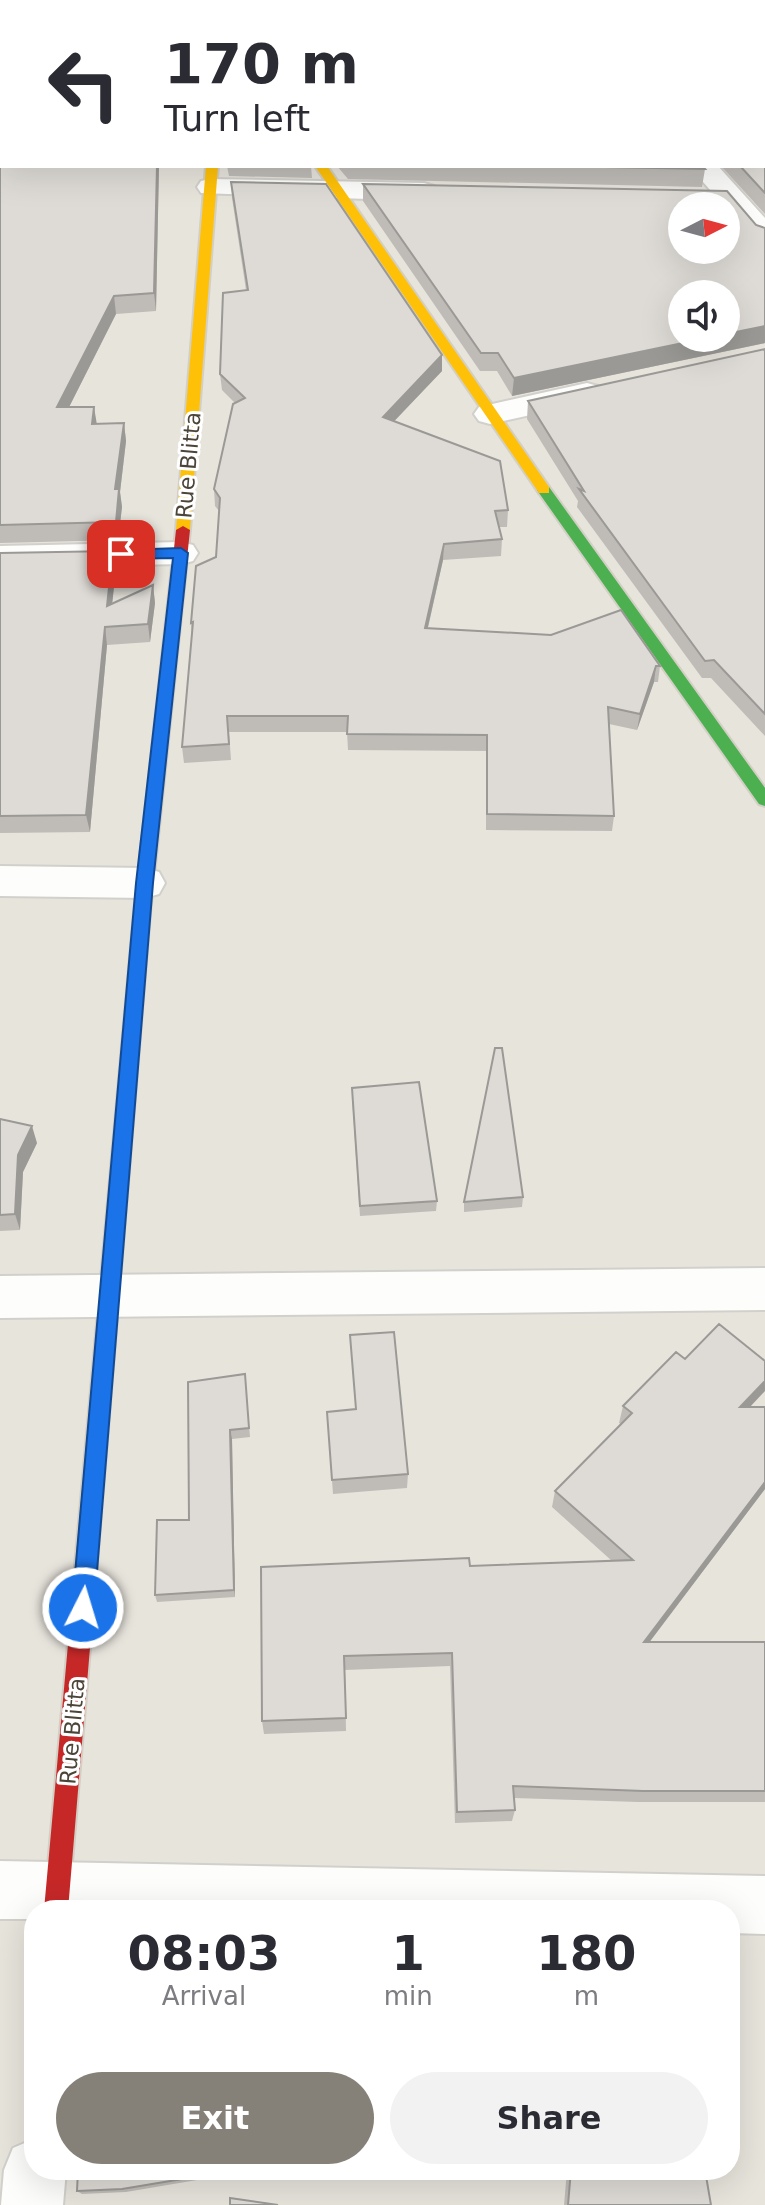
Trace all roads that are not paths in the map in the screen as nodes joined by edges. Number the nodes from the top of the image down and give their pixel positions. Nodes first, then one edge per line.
1 (323, 168) edge
2 (705, 168) edge
3 (211, 176) edge
4 (340, 190) junction
5 (727, 192) edge
6 (450, 193) edge
7 (740, 206) edge
8 (765, 235) edge
9 (612, 387) edge
10 (490, 414) junction
11 (181, 553) junction
12 (0, 557) edge
13 (765, 800) edge
14 (0, 881) edge
15 (145, 883) junction
16 (765, 1289) edge
17 (111, 1296) junction
18 (0, 1297) edge
19 (0, 1890) edge
20 (57, 1900) edge
21 (740, 1905) edge
22 (765, 1905) edge
23 (34, 2180) edge
24 (32, 2205) edge

1 - 4 street
2 - 5 street
3 - 4 street
3 - 11 street, Rue Blitta
4 - 6 street
4 - 10 street
7 - 8 street
9 - 10 street
10 - 13 street
11 - 12 street
11 - 15 street, Rue Blitta
14 - 15 street
15 - 17 street, Rue Blitta
16 - 17 street
17 - 18 street
17 - 20 street, Rue Blitta
19 - 20 street
21 - 22 street
23 - 24 street

